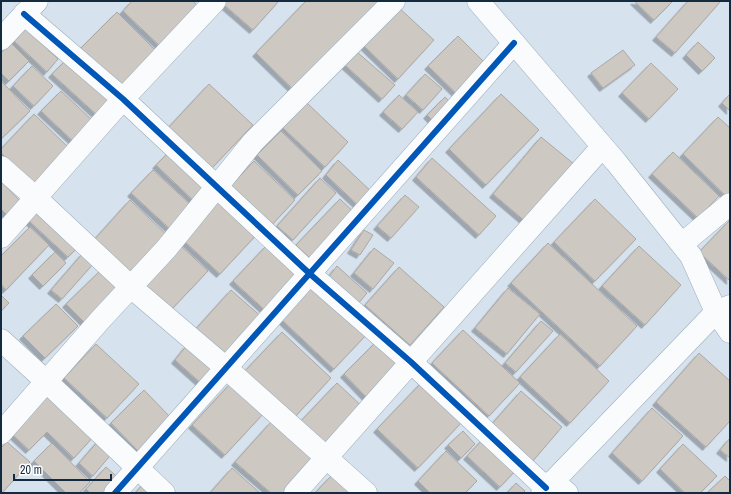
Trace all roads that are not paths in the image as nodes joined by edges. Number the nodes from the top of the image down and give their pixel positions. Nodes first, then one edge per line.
1 (215, 1) edge
2 (394, 1) edge
3 (478, 1) edge
4 (31, 7) edge
5 (1, 39) edge
6 (514, 43) junction
7 (123, 100) junction
8 (602, 146) junction
9 (1, 167) edge
10 (216, 187) junction
11 (36, 198) junction
12 (730, 204) edge
13 (1, 237) edge
14 (682, 244) junction
15 (310, 274) junction
16 (131, 288) junction
17 (723, 309) edge
18 (730, 332) edge
19 (1, 340) edge
20 (411, 362) junction
21 (226, 368) junction
22 (47, 382) junction
23 (1, 433) edge
24 (327, 457) junction
25 (137, 468) junction
26 (552, 489) edge
27 (116, 493) edge
28 (164, 493) edge
29 (295, 493) edge
30 (366, 493) edge

1 - 7 street
2 - 10 street
3 - 6 street
4 - 5 street
4 - 7 street
6 - 8 street
6 - 15 street
7 - 10 street
7 - 11 street
8 - 14 street
8 - 20 street
9 - 11 street
10 - 15 street
10 - 16 street
11 - 13 street
11 - 16 street
12 - 14 street
14 - 17 street
15 - 20 street
15 - 21 street
16 - 21 street
16 - 22 street
17 - 18 street
17 - 26 street
19 - 22 street
20 - 24 street
20 - 26 street
21 - 24 street
21 - 25 street
22 - 23 street
22 - 25 street
24 - 29 street
24 - 30 street
25 - 27 street
25 - 28 street

